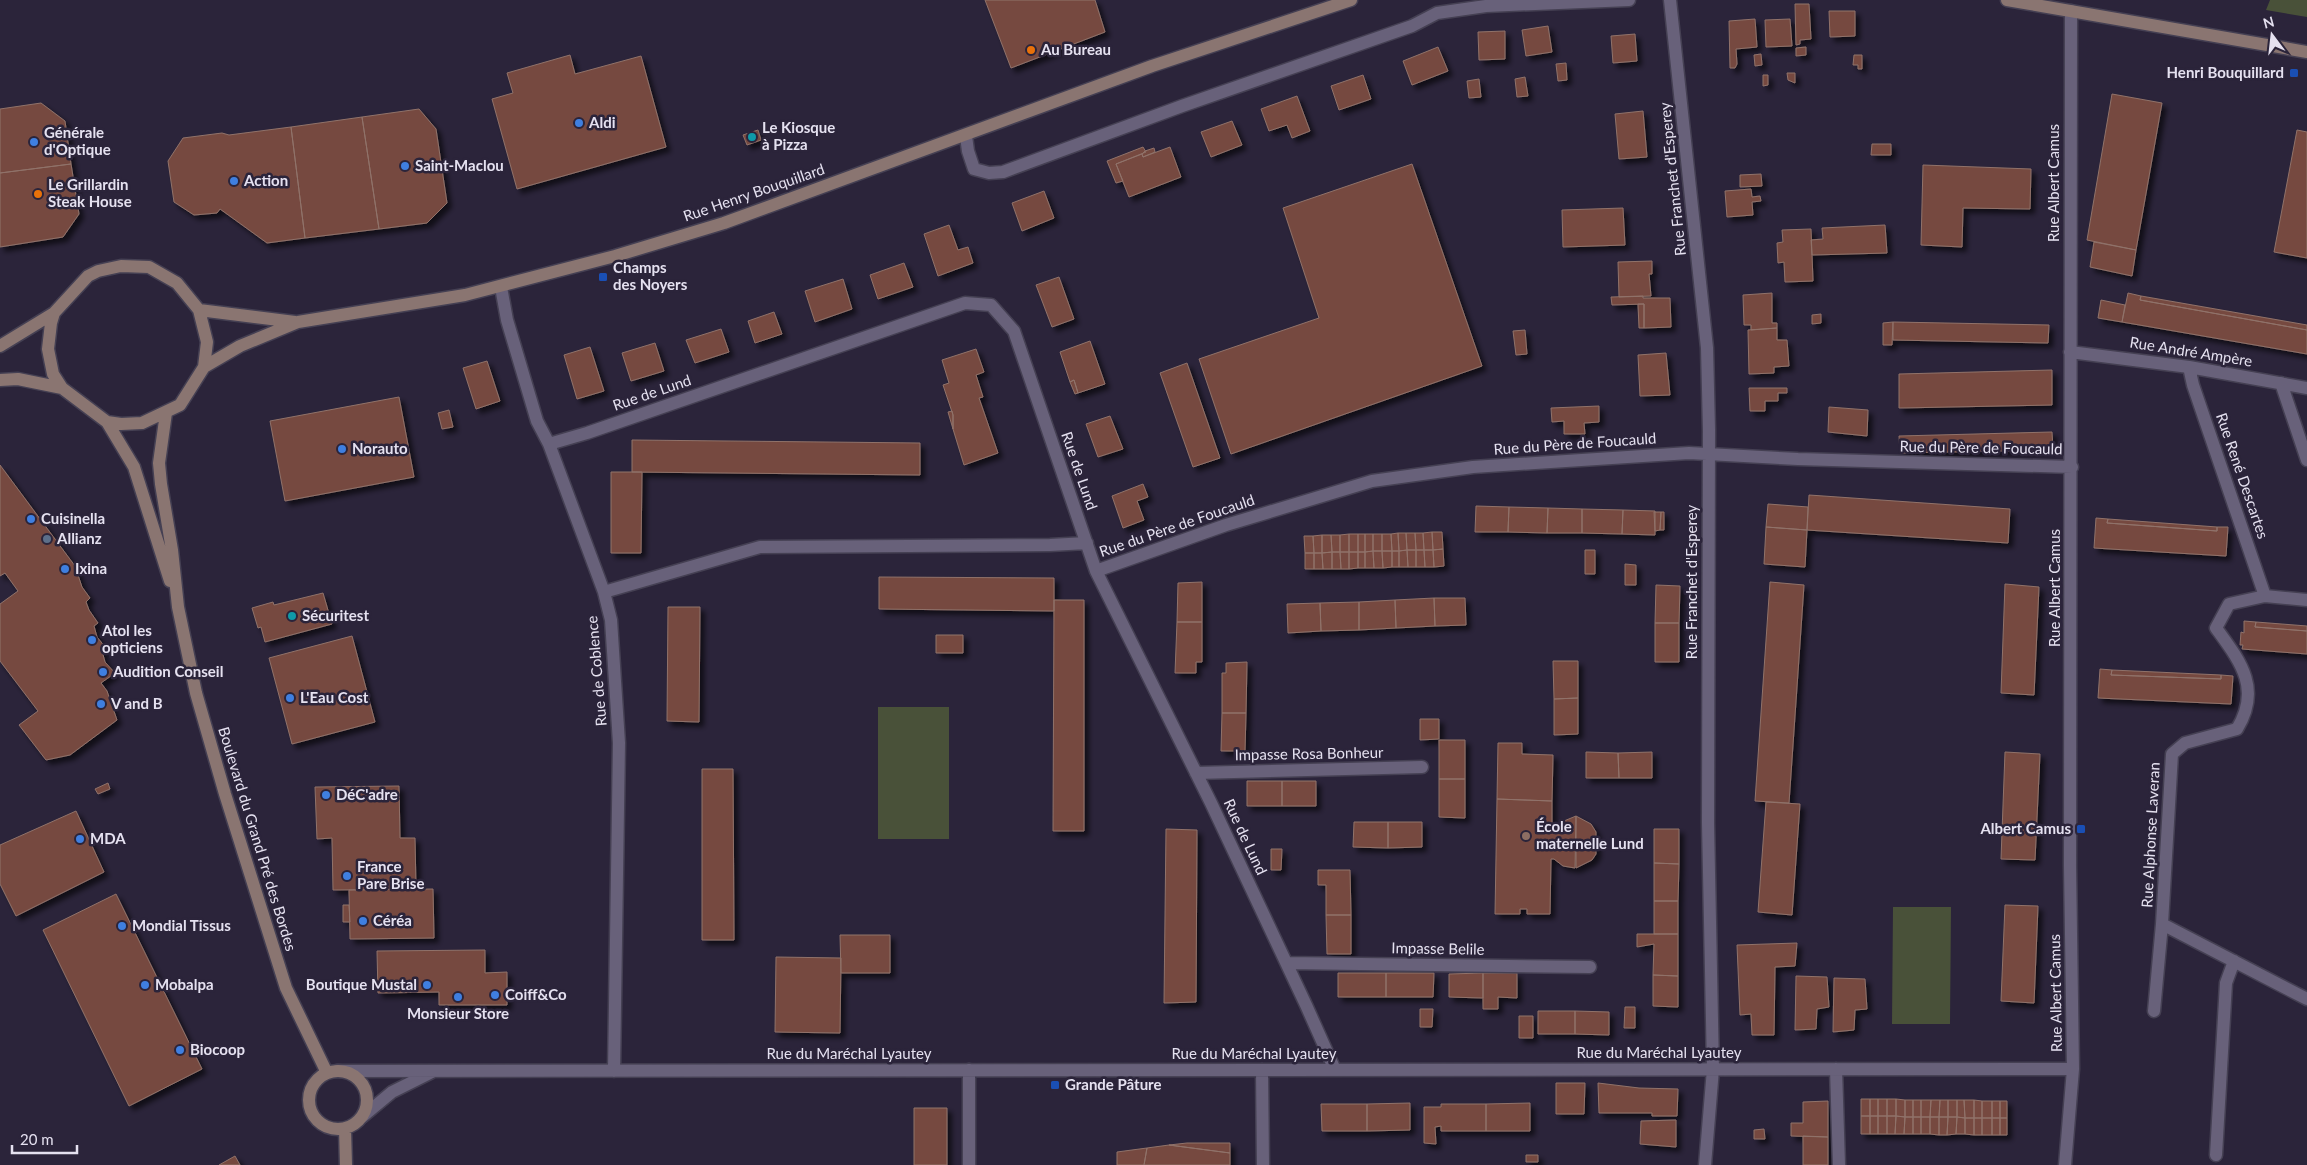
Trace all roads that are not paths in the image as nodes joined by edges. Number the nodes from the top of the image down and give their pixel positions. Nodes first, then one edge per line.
1 (1351, 0) edge
2 (1629, 0) edge
3 (1670, 0) edge
4 (2007, 0) edge
5 (2071, 11) junction
6 (2307, 52) edge
7 (966, 136) junction
8 (501, 287) junction
9 (199, 310) junction
10 (54, 313) junction
11 (298, 322) junction
12 (0, 346) edge
13 (2070, 352) junction
14 (204, 366) junction
15 (2189, 367) junction
16 (0, 380) edge
17 (2281, 383) junction
18 (62, 388) junction
19 (2307, 388) edge
20 (166, 413) junction
21 (107, 422) junction
22 (549, 444) junction
23 (1709, 453) junction
24 (2307, 460) edge
25 (2072, 467) junction
26 (1087, 542) junction
27 (1096, 571) junction
28 (604, 592) junction
29 (2265, 596) junction
30 (2307, 600) edge
31 (178, 607) junction
32 (1422, 767) dead end
33 (1196, 773) junction
34 (2162, 924) junction
35 (2234, 961) junction
36 (1287, 963) junction
37 (1590, 967) dead end
38 (2307, 999) edge
39 (2154, 1011) dead end
40 (1713, 1069) junction
41 (1836, 1069) junction
42 (2073, 1069) junction
43 (435, 1070) junction
44 (614, 1070) junction
45 (969, 1070) junction
46 (1262, 1070) junction
47 (1334, 1070) junction
48 (332, 1072) junction
49 (362, 1117) junction
50 (345, 1129) junction
51 (2216, 1155) dead end
52 (346, 1165) edge
53 (969, 1165) edge
54 (1263, 1165) edge
55 (1705, 1165) edge
56 (1839, 1165) edge
57 (2065, 1165) edge

1 - 7 main road, Rue Henry Bouquillard
2 - 7 street
3 - 23 street, Rue Franchet d'Esperey
4 - 5 main road
5 - 6 main road
5 - 13 street, Rue Albert Camus
7 - 8 main road, Rue Henry Bouquillard
8 - 11 main road, Rue Henry Bouquillard
8 - 22 street, Rue de Coblence
9 - 10 main road
9 - 11 main road, Rue Henry Bouquillard
9 - 14 main road
10 - 12 main road
10 - 18 main road
11 - 14 main road, Rue Henry Bouquillard
13 - 15 street, Rue André Ampère
13 - 25 street, Rue Albert Camus
14 - 20 main road
15 - 17 street, Rue André Ampère
15 - 29 street, Rue René Descartes
16 - 18 main road
17 - 19 street, Rue André Ampère
17 - 24 street
18 - 21 main road
20 - 21 main road
20 - 31 main road, Boulevard du Grand Pré des Bordes
21 - 31 main road, Boulevard du Grand Pré des Bordes
22 - 26 street, Rue de Lund
22 - 28 street, Rue de Coblence
23 - 25 street, Rue du Père de Foucauld
23 - 27 street, Rue du Père de Foucauld
23 - 40 street, Rue Franchet d'Esperey
25 - 42 street, Rue Albert Camus
26 - 27 street, Rue de Lund
26 - 28 street, Rue du Père de Foucauld
27 - 33 street, Rue de Lund
28 - 44 street, Rue de Coblence
29 - 30 street, Rue Alphonse Laveran
29 - 34 street, Rue Alphonse Laveran
31 - 48 main road, Boulevard du Grand Pré des Bordes
32 - 33 street, Impasse Rosa Bonheur
33 - 36 street, Rue de Lund
34 - 35 street, Rue Alphonse Laveran
34 - 39 street
35 - 38 street, Rue Alphonse Laveran
35 - 51 street
36 - 37 street, Impasse Belile
36 - 47 street, Rue de Lund
40 - 41 street, Rue du Maréchal Lyautey
40 - 47 street, Rue du Maréchal Lyautey
40 - 55 street, Rue Franchet d'Esperey
41 - 42 street, Rue du Maréchal Lyautey
41 - 56 street
42 - 57 street, Rue Albert Camus
43 - 44 street, Rue du Maréchal Lyautey
43 - 48 street, Rue du Maréchal Lyautey
43 - 49 street, Rue du Maréchal Lyautey
44 - 45 street, Rue du Maréchal Lyautey
45 - 46 street, Rue du Maréchal Lyautey
45 - 53 street
46 - 47 street, Rue du Maréchal Lyautey
46 - 54 street
48 - 49 main road
48 - 50 main road
49 - 50 main road
50 - 52 main road

